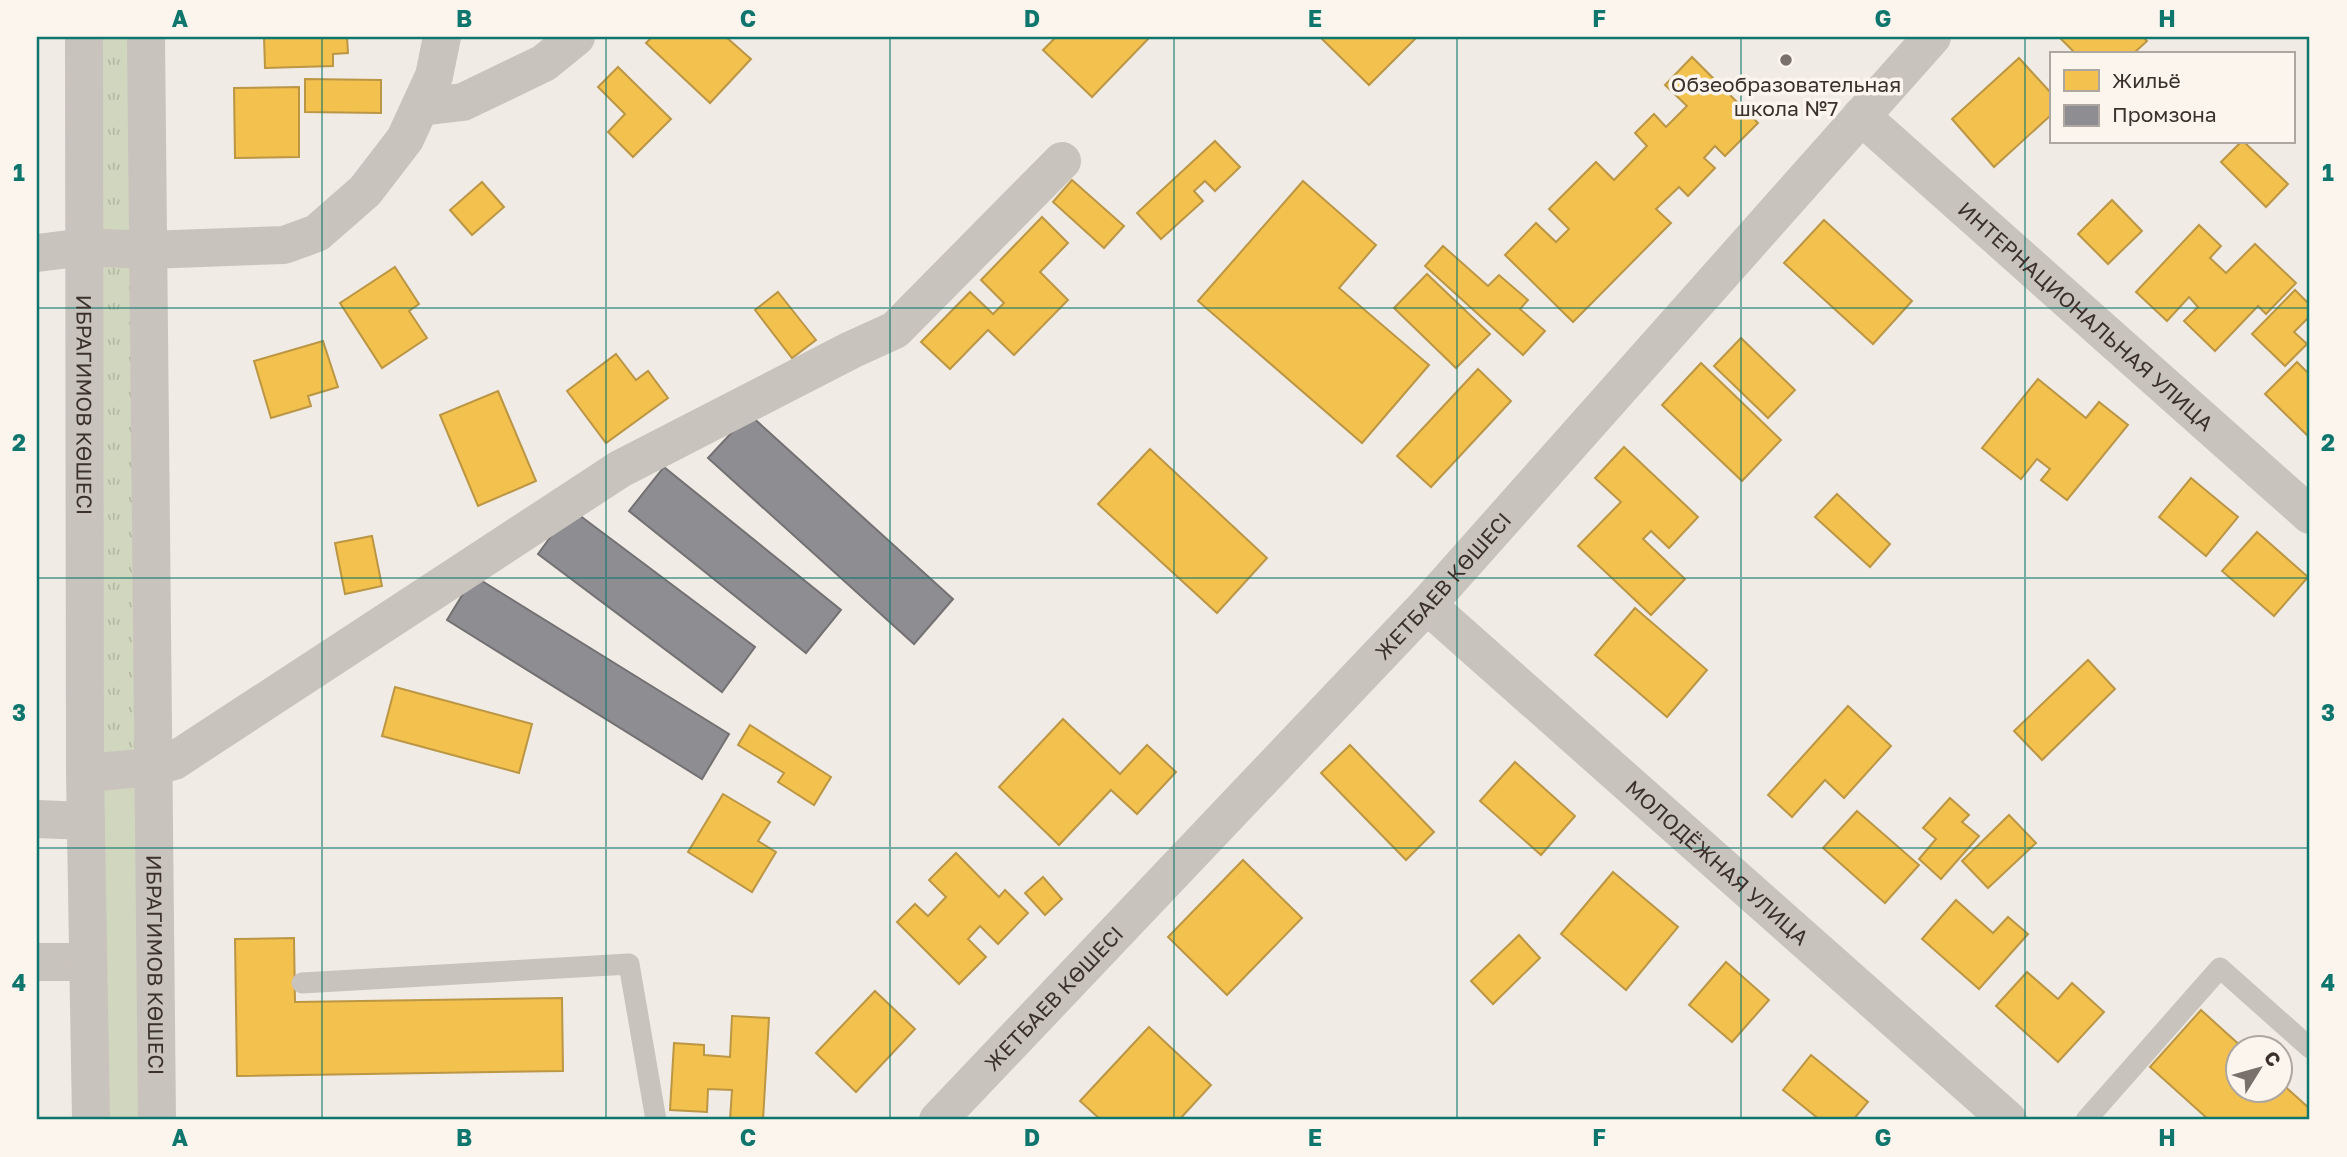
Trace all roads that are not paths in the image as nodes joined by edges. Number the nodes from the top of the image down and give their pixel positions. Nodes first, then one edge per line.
1 (84, 37) edge
2 (146, 37) edge
3 (442, 37) edge
4 (576, 37) edge
5 (1932, 37) edge
6 (420, 107) junction
7 (1861, 117) junction
8 (1062, 160) dead end
9 (85, 247) junction
10 (148, 250) junction
11 (37, 253) edge
12 (2310, 515) edge
13 (1427, 605) junction
14 (153, 767) junction
15 (85, 773) junction
16 (37, 819) edge
17 (86, 821) junction
18 (37, 962) edge
19 (89, 962) junction
20 (302, 983) dead end
21 (2310, 1048) edge
22 (91, 1120) edge
23 (157, 1120) edge
24 (656, 1120) edge
25 (938, 1120) edge
26 (2008, 1120) edge
27 (2086, 1120) edge

1 - 9 street, ИБРАГИМОВ КӨШЕСІ
2 - 10 street, ИБРАГИМОВ КӨШЕСІ
3 - 6 street
4 - 6 street
5 - 7 street, ЖЕТБАЕВ КӨШЕСІ
6 - 10 street
7 - 12 street, ИНТЕРНАЦИОНАЛЬНАЯ УЛИЦА
7 - 13 street, ЖЕТБАЕВ КӨШЕСІ
8 - 14 street
9 - 10 street
9 - 11 street
9 - 15 street, ИБРАГИМОВ КӨШЕСІ
10 - 14 street, ИБРАГИМОВ КӨШЕСІ
13 - 25 street, ЖЕТБАЕВ КӨШЕСІ
13 - 26 street, МОЛОДЁЖНАЯ УЛИЦА
14 - 15 street
14 - 23 street, ИБРАГИМОВ КӨШЕСІ
15 - 17 street, ИБРАГИМОВ КӨШЕСІ
16 - 17 street
17 - 19 street, ИБРАГИМОВ КӨШЕСІ
18 - 19 street
19 - 22 street, ИБРАГИМОВ КӨШЕСІ
20 - 24 lane
21 - 27 lane

